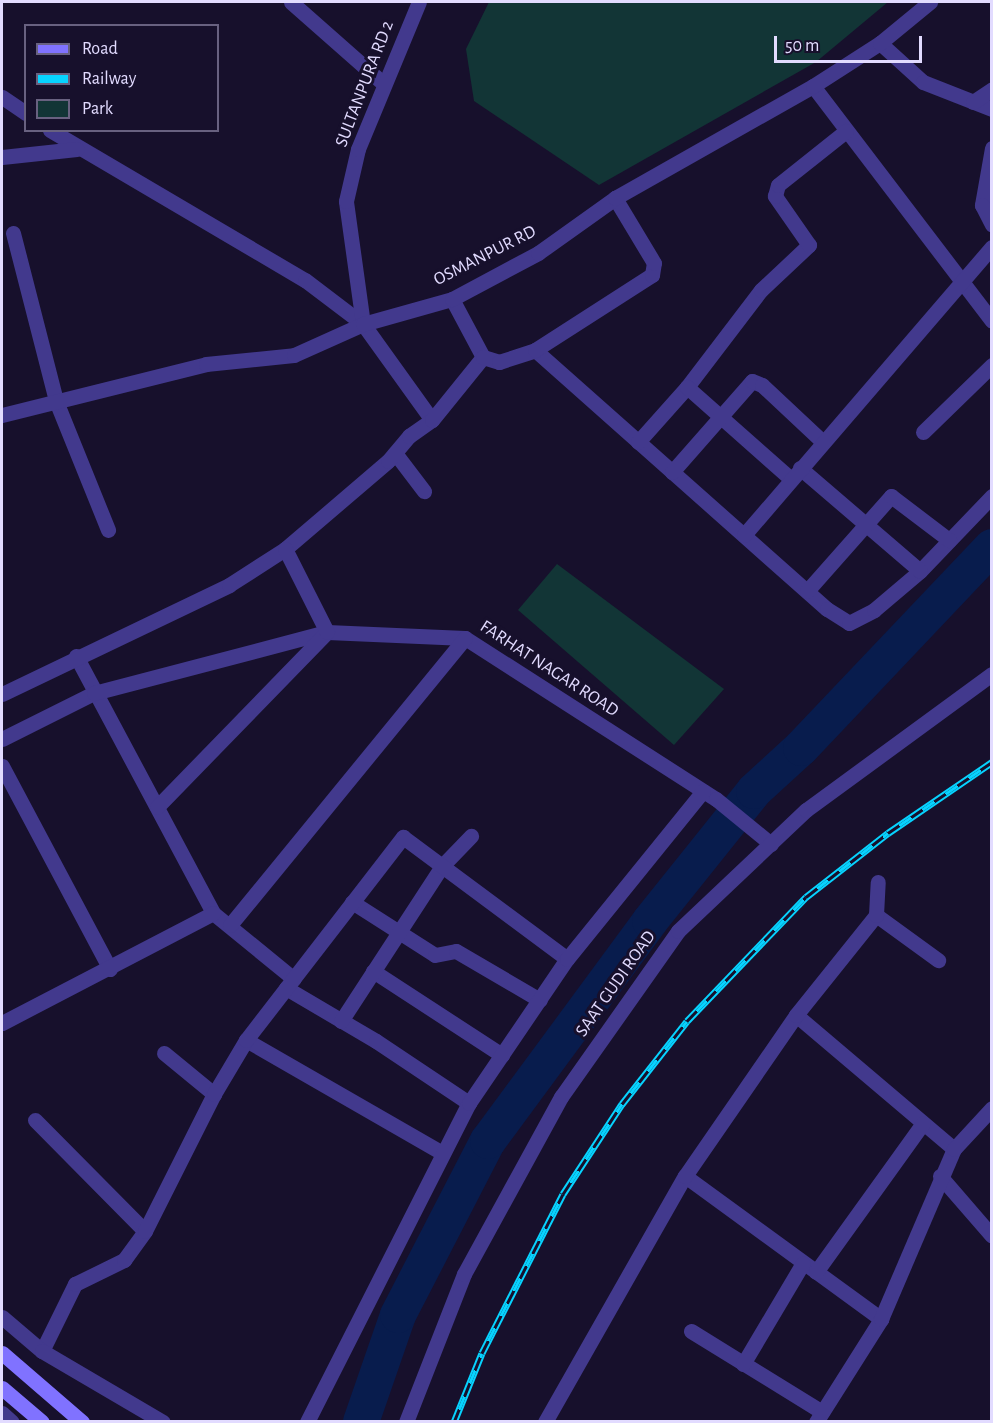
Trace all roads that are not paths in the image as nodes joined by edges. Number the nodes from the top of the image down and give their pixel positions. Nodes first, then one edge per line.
1 (291, 2) edge
2 (418, 2) edge
3 (930, 2) edge
4 (880, 43) junction
5 (384, 84) junction
6 (813, 86) junction
7 (992, 89) edge
8 (2, 97) edge
9 (973, 102) junction
10 (992, 109) edge
11 (24, 112) edge
12 (846, 131) junction
13 (53, 132) edge
14 (992, 148) edge
15 (77, 149) junction
16 (2, 157) edge
17 (615, 198) junction
18 (992, 225) edge
19 (13, 233) dead end
20 (992, 247) edge
21 (960, 284) junction
22 (452, 299) junction
23 (992, 321) edge
24 (363, 324) junction
25 (535, 350) junction
26 (483, 357) junction
27 (992, 364) edge
28 (687, 387) junction
29 (56, 401) junction
30 (2, 415) edge
31 (719, 417) junction
32 (432, 420) junction
33 (923, 432) dead end
34 (638, 442) junction
35 (823, 442) junction
36 (395, 453) junction
37 (672, 472) junction
38 (796, 474) junction
39 (424, 491) dead end
40 (992, 496) edge
41 (865, 523) junction
42 (108, 530) dead end
43 (744, 535) junction
44 (949, 540) junction
45 (285, 549) junction
46 (920, 571) junction
47 (807, 591) junction
48 (327, 632) junction
49 (465, 638) junction
50 (76, 656) junction
51 (992, 674) edge
52 (94, 693) junction
53 (2, 694) edge
54 (2, 739) edge
55 (2, 766) edge
56 (710, 795) junction
57 (157, 807) junction
58 (471, 836) dead end
59 (771, 843) junction
60 (442, 866) junction
61 (878, 882) dead end
62 (352, 902) junction
63 (213, 913) junction
64 (876, 915) junction
65 (230, 925) junction
66 (399, 932) junction
67 (567, 959) junction
68 (938, 960) dead end
69 (110, 969) junction
70 (373, 971) junction
71 (290, 984) junction
72 (540, 1000) junction
73 (796, 1015) junction
74 (341, 1021) junction
75 (2, 1023) edge
76 (246, 1040) junction
77 (164, 1053) dead end
78 (502, 1055) junction
79 (214, 1094) junction
80 (469, 1102) junction
81 (992, 1108) edge
82 (34, 1120) dead end
83 (923, 1123) junction
84 (954, 1149) junction
85 (441, 1152) junction
86 (685, 1176) junction
87 (940, 1176) junction
88 (145, 1231) junction
89 (992, 1236) edge
90 (810, 1267) junction
91 (2, 1317) edge
92 (881, 1319) junction
93 (690, 1331) dead end
94 (42, 1351) junction
95 (2, 1353) edge
96 (743, 1364) junction
97 (2, 1388) edge
98 (2, 1413) edge
99 (819, 1417) edge
100 (147, 1418) edge
101 (12, 1422) edge
102 (42, 1422) edge
103 (82, 1422) edge
104 (163, 1422) edge
105 (307, 1422) edge
106 (406, 1422) edge
107 (544, 1422) edge

1 - 5 street
2 - 5 street, SULTANPURA RD 2
3 - 4 street, OSMANPUR RD
4 - 6 street, OSMANPUR RD
4 - 9 street
5 - 24 street, SULTANPURA RD 2
6 - 12 street
6 - 17 street, OSMANPUR RD
7 - 9 street
8 - 11 street
9 - 10 street
12 - 21 street
12 - 28 street
13 - 15 street
14 - 18 street
15 - 16 street
15 - 24 street
17 - 22 street, OSMANPUR RD
17 - 25 street
19 - 29 street
20 - 21 street
21 - 23 street
21 - 35 street
22 - 24 street, OSMANPUR RD
22 - 26 street
24 - 29 street, OSMANPUR RD
24 - 32 street
25 - 26 street
25 - 34 street
26 - 32 street
27 - 33 street
28 - 31 street
28 - 34 street
29 - 30 street, OSMANPUR RD
29 - 42 street
31 - 35 street
31 - 37 street
31 - 38 street
32 - 36 street
34 - 37 street
35 - 38 street
36 - 39 street
36 - 45 street
37 - 43 street
38 - 41 street
38 - 43 street
40 - 44 street
41 - 44 street
41 - 46 street
41 - 47 street
43 - 47 street
44 - 46 street
45 - 48 street
45 - 50 street
46 - 47 street
48 - 49 street, FARHAT NAGAR ROAD
48 - 52 street, FARHAT NAGAR ROAD
48 - 57 street
49 - 56 street, FARHAT NAGAR ROAD
49 - 65 street
50 - 52 street
50 - 53 street
51 - 59 street, SAAT GUDI ROAD
52 - 54 street, FARHAT NAGAR ROAD
52 - 57 street
55 - 69 street
56 - 59 street, FARHAT NAGAR ROAD
56 - 67 street
57 - 63 street
58 - 60 street
59 - 106 street, SAAT GUDI ROAD
60 - 62 street
60 - 66 street
60 - 67 street
61 - 64 street
62 - 66 street
62 - 71 street
63 - 65 street
63 - 69 street
64 - 68 street
64 - 73 street
65 - 71 street
66 - 70 street
66 - 72 street
67 - 72 street
69 - 75 street
70 - 74 street
70 - 78 street
71 - 74 street
71 - 76 street
72 - 78 street
73 - 83 street
73 - 86 street
74 - 80 street
76 - 79 street
76 - 85 street
77 - 79 street
78 - 80 street
79 - 88 street
80 - 85 street
81 - 84 street
82 - 88 street
83 - 84 street
83 - 90 street
84 - 87 street
85 - 105 street
86 - 90 street
86 - 107 street
87 - 89 street
87 - 92 street
88 - 94 street
90 - 92 street
90 - 96 street
91 - 94 street
92 - 99 street
93 - 96 street
94 - 100 street
95 - 103 main road
96 - 99 street
97 - 102 main road
98 - 101 street
100 - 104 street

